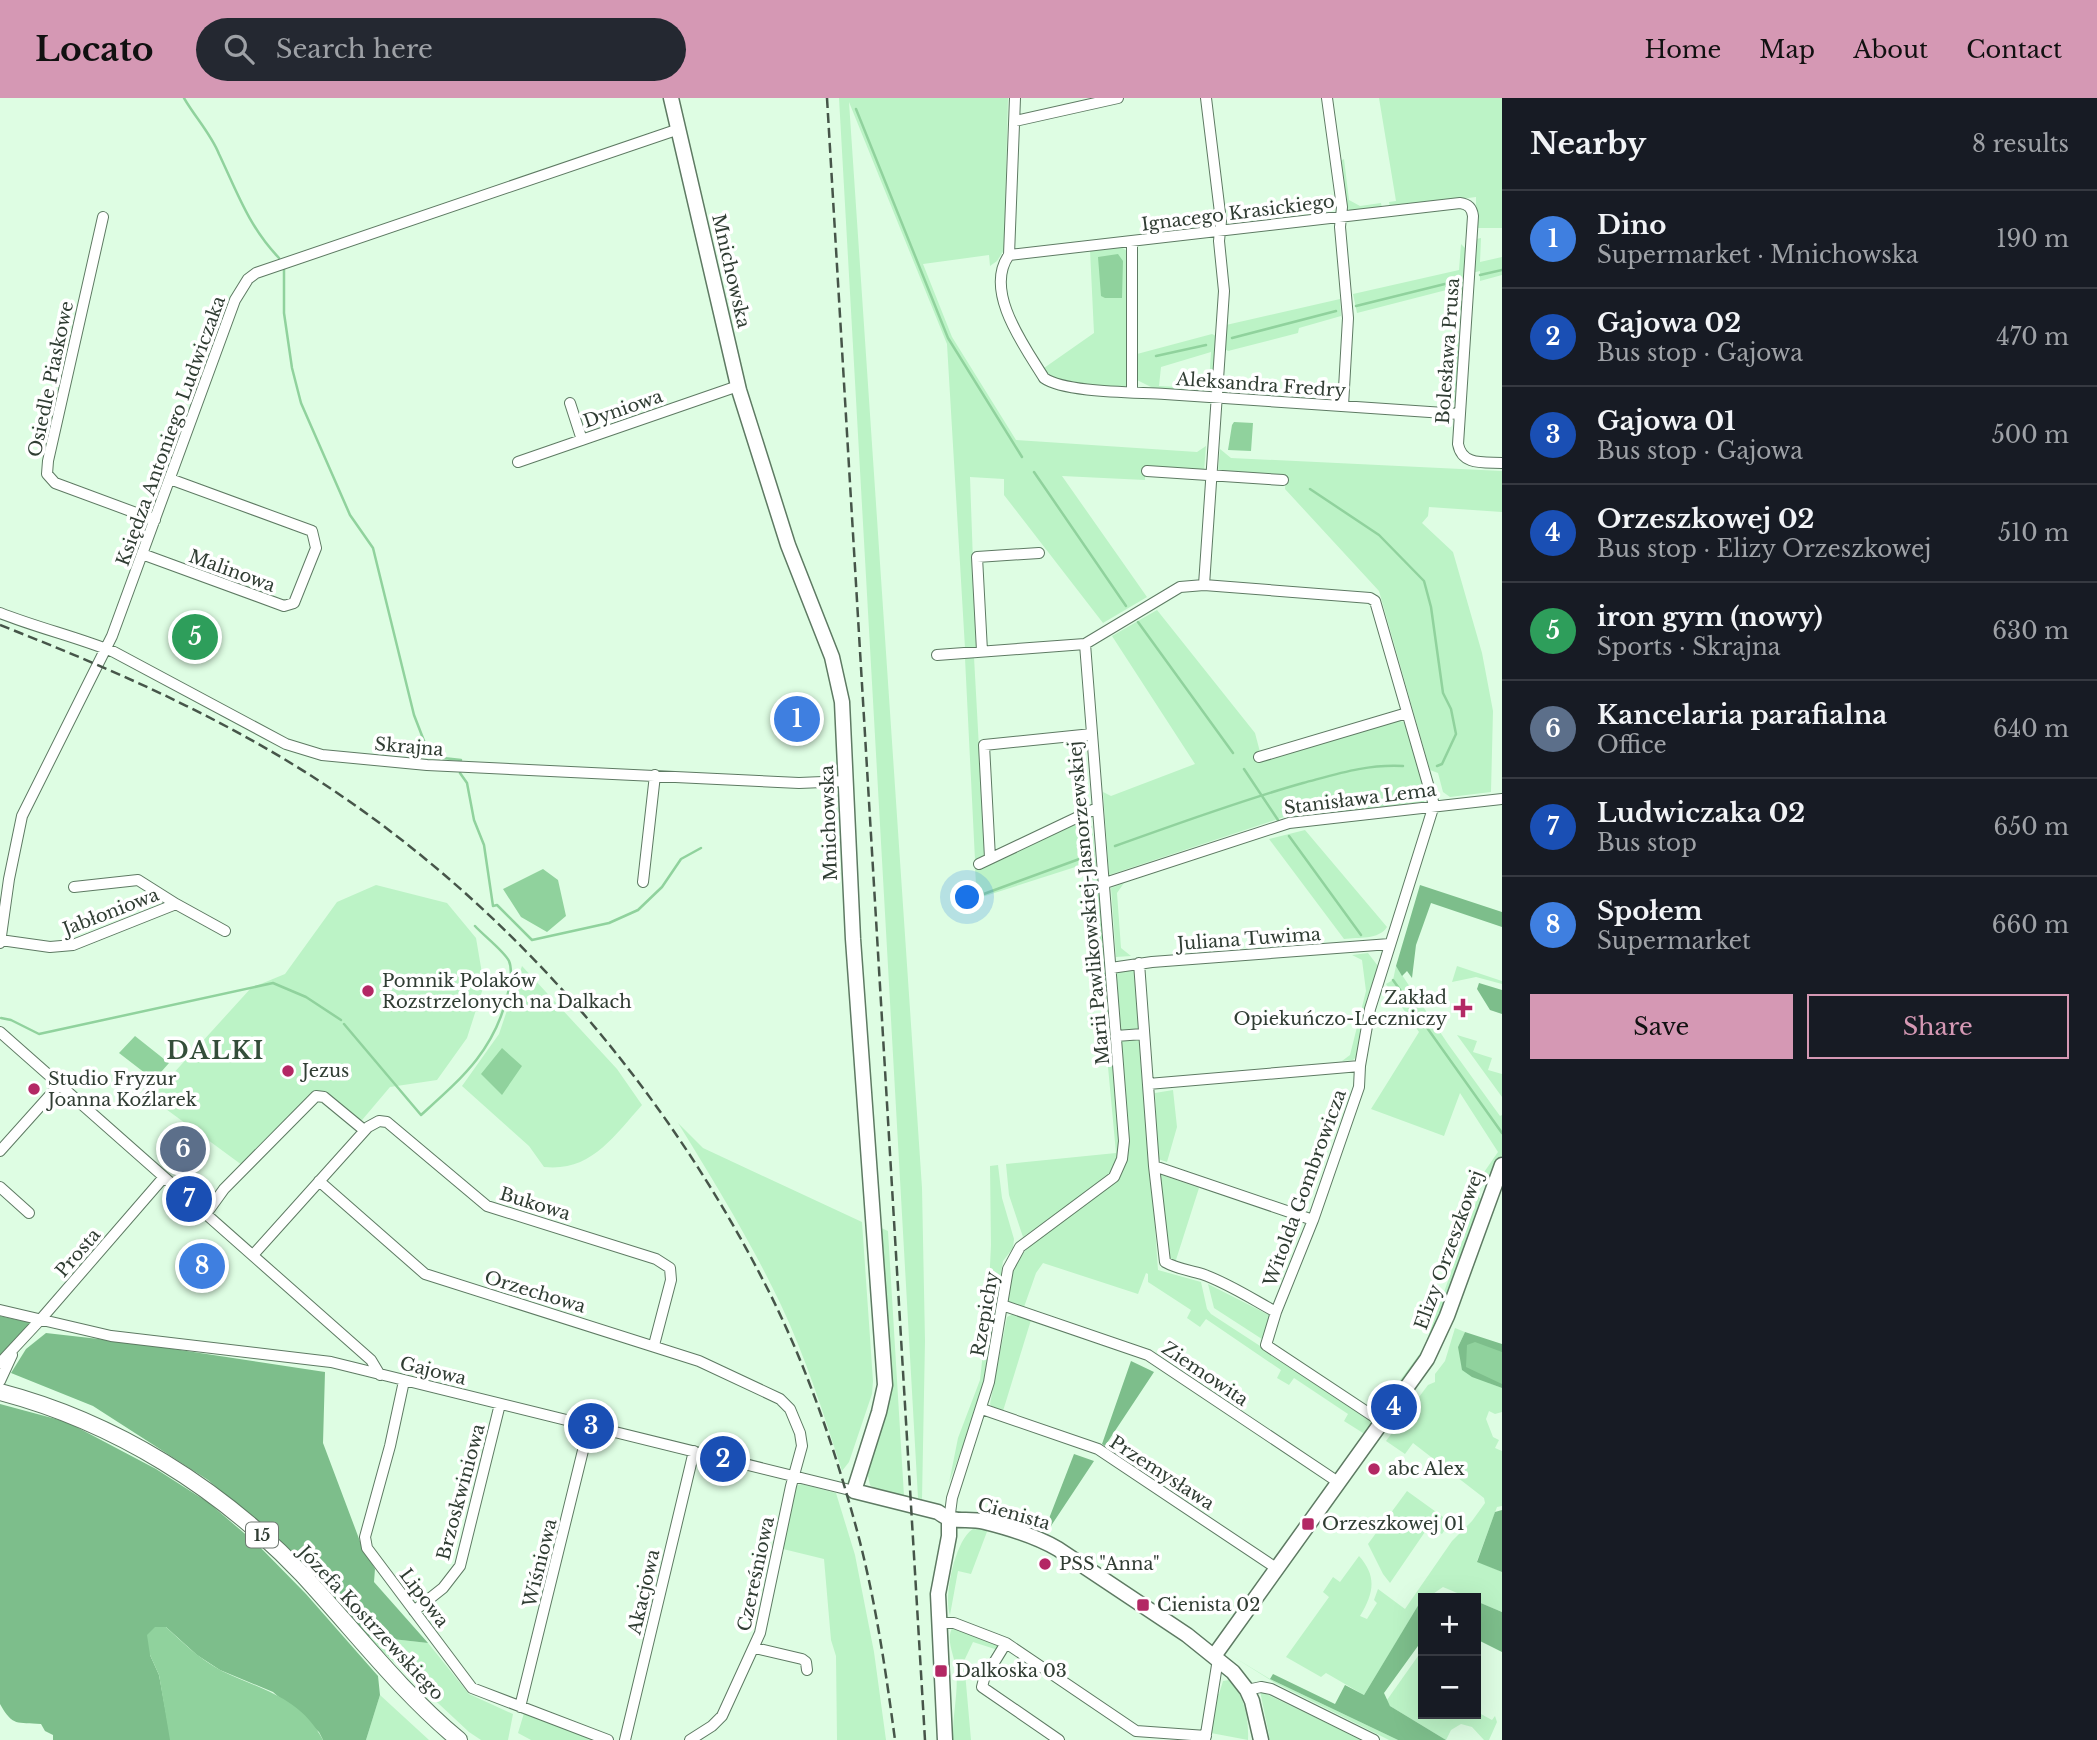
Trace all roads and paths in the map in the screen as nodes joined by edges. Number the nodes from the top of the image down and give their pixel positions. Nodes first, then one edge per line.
1 (671, 98) edge
2 (1015, 98) edge
3 (1118, 98) edge
4 (1206, 98) edge
5 (1327, 98) edge
6 (1015, 121) junction
7 (679, 129) junction
8 (1469, 207) joint
9 (1341, 216) junction
10 (103, 217) dead end
11 (1219, 230) junction
12 (1132, 241) junction
13 (1009, 256) junction
14 (738, 386) junction
15 (1132, 392) junction
16 (1216, 398) junction
17 (570, 402) dead end
18 (1343, 406) junction
19 (1459, 414) junction
20 (582, 440) junction
21 (518, 462) dead end
22 (1502, 463) edge
23 (1147, 471) dead end
24 (1212, 475) junction
25 (170, 479) junction
26 (1283, 480) dead end
27 (155, 520) junction
28 (1039, 553) dead end
29 (142, 554) junction
30 (1204, 585) junction
31 (0, 613) edge
32 (1085, 644) junction
33 (107, 649) junction
34 (982, 651) junction
35 (937, 655) dead end
36 (1407, 713) junction
37 (1091, 734) junction
38 (1259, 757) dead end
39 (655, 775) junction
40 (847, 781) junction
41 (1502, 799) edge
42 (1434, 805) junction
43 (1097, 808) junction
44 (990, 858) junction
45 (979, 863) dead end
46 (643, 882) dead end
47 (1105, 883) junction
48 (74, 887) dead end
49 (176, 904) junction
50 (225, 931) dead end
51 (0, 941) edge
52 (1390, 944) junction
53 (1139, 963) junction
54 (1111, 968) junction
55 (0, 1034) edge
56 (1143, 1034) junction
57 (1116, 1037) junction
58 (1360, 1066) junction
59 (60, 1084) junction
60 (1148, 1084) junction
61 (364, 1130) junction
62 (0, 1151) edge
63 (1122, 1159) joint
64 (1502, 1165) edge
65 (1154, 1166) junction
66 (164, 1177) junction
67 (319, 1181) junction
68 (0, 1187) edge
69 (29, 1213) dead end
70 (206, 1214) junction
71 (1313, 1220) junction
72 (253, 1255) junction
73 (1002, 1305) junction
74 (0, 1310) edge
75 (1276, 1312) junction
76 (41, 1319) junction
77 (654, 1345) junction
78 (15, 1348) junction
79 (0, 1363) edge
80 (380, 1375) junction
81 (0, 1381) edge
82 (404, 1381) junction
83 (0, 1392) edge
84 (500, 1404) junction
85 (982, 1409) junction
86 (1382, 1422) junction
87 (589, 1426) junction
88 (694, 1451) junction
89 (793, 1475) junction
90 (1338, 1482) junction
91 (854, 1491) junction
92 (949, 1521) junction
93 (1276, 1568) junction
94 (414, 1611) junction
95 (939, 1623) junction
96 (1006, 1643) junction
97 (755, 1648) junction
98 (1216, 1658) junction
99 (807, 1670) dead end
100 (1247, 1690) junction
101 (520, 1707) junction
102 (1257, 1720) junction
103 (1143, 1736) edge
104 (1206, 1738) edge
105 (459, 1740) edge
106 (608, 1740) edge
107 (625, 1740) edge
108 (690, 1740) edge
109 (945, 1740) edge
110 (1059, 1740) edge
111 (1256, 1740) edge
112 (1261, 1740) edge
113 (1374, 1740) edge

1 - 7 street, Mnichowska
2 - 6 street
3 - 6 street
4 - 11 street
5 - 9 street
6 - 13 street
7 - 14 street, Mnichowska
7 - 25 street, Księdza Antoniego Ludwiczaka
8 - 9 street, Ignacego Krasickiego
8 - 19 street, Bolesława Prusa
9 - 11 street, Ignacego Krasickiego
9 - 18 street
10 - 27 street, Osiedle Piaskowe
11 - 12 street, Ignacego Krasickiego
11 - 16 street
12 - 13 street, Ignacego Krasickiego
12 - 15 street
13 - 15 street, Aleksandra Fredry
14 - 20 street, Dyniowa
14 - 40 street, Mnichowska
15 - 16 street, Aleksandra Fredry
16 - 18 street, Aleksandra Fredry
16 - 24 street
17 - 20 street
18 - 19 street, Aleksandra Fredry
19 - 22 street, Bolesława Prusa
20 - 21 street, Dyniowa
23 - 24 street
24 - 26 street
24 - 30 street
25 - 27 street, Księdza Antoniego Ludwiczaka
25 - 29 street, Malinowa
27 - 29 street, Księdza Antoniego Ludwiczaka
28 - 34 street
29 - 33 street, Księdza Antoniego Ludwiczaka
30 - 32 street
30 - 36 street
31 - 33 street, Skrajna
32 - 34 street
32 - 37 street, Marii Pawlikowskiej-Jasnorzewskiej
33 - 39 street, Skrajna
33 - 51 street, Księdza Antoniego Ludwiczaka
34 - 35 street
36 - 38 street
36 - 42 street
37 - 43 street, Marii Pawlikowskiej-Jasnorzewskiej
37 - 44 street
39 - 40 street, Skrajna
39 - 46 street
40 - 91 street, Mnichowska
41 - 42 street, Stanisława Lema
42 - 47 street, Stanisława Lema
42 - 52 street, Witolda Gombrowicza
43 - 44 street
43 - 47 street, Marii Pawlikowskiej-Jasnorzewskiej
44 - 45 street
47 - 54 street, Marii Pawlikowskiej-Jasnorzewskiej
48 - 49 street
49 - 50 street, Jabłoniowa
49 - 51 street, Jabłoniowa
52 - 53 street, Juliana Tuwima
52 - 58 street, Witolda Gombrowicza
53 - 54 street, Juliana Tuwima
53 - 56 street
54 - 57 street, Marii Pawlikowskiej-Jasnorzewskiej
55 - 59 street
56 - 57 street
56 - 60 street
57 - 63 street, Marii Pawlikowskiej-Jasnorzewskiej
58 - 60 street
58 - 71 street, Witolda Gombrowicza
59 - 62 street
59 - 66 street
60 - 65 street
61 - 67 street
61 - 70 street
61 - 77 street, Bukowa
63 - 73 street, Rzepichy
64 - 86 street, Elizy Orzeszkowej
65 - 71 street
65 - 75 street
66 - 70 street
66 - 76 street, Prosta
67 - 72 street
67 - 77 street, Orzechowa
68 - 69 street
70 - 72 street
71 - 75 street, Witolda Gombrowicza
72 - 80 street
73 - 85 street, Rzepichy
73 - 90 street, Ziemowita
74 - 76 street, Gajowa
75 - 86 street, Witolda Gombrowicza
76 - 78 street, Prosta
76 - 80 street, Gajowa
77 - 89 street, Orzechowa
78 - 79 street, Prosta
78 - 81 street, Prosta
80 - 82 street, Gajowa
82 - 84 street, Gajowa
82 - 94 street, Lipowa
83 - 105 main road, Józefa Kostrzewskiego / 15
84 - 87 street, Gajowa
84 - 94 street, Brzoskwiniowa
85 - 92 street, Rzepichy
85 - 93 street, Przemysława
86 - 90 street, Elizy Orzeszkowej
87 - 88 street, Gajowa
87 - 101 street, Wiśniowa
88 - 89 street, Gajowa
88 - 107 street, Akacjowa
89 - 91 street, Gajowa
89 - 97 street, Czereśniowa
90 - 93 street, Elizy Orzeszkowej
91 - 92 street, Cienista
92 - 95 street
92 - 98 street, Cienista
93 - 98 street, Elizy Orzeszkowej
94 - 101 street, Lipowa
95 - 96 street
95 - 109 street
96 - 103 street
96 - 110 street
97 - 99 street
97 - 108 street, Czereśniowa
98 - 100 street, Cienista
98 - 104 street
100 - 102 street, Cienista
100 - 113 street
101 - 106 street, Lipowa
102 - 111 street, Cienista
102 - 112 street, Cienista
103 - 104 street

